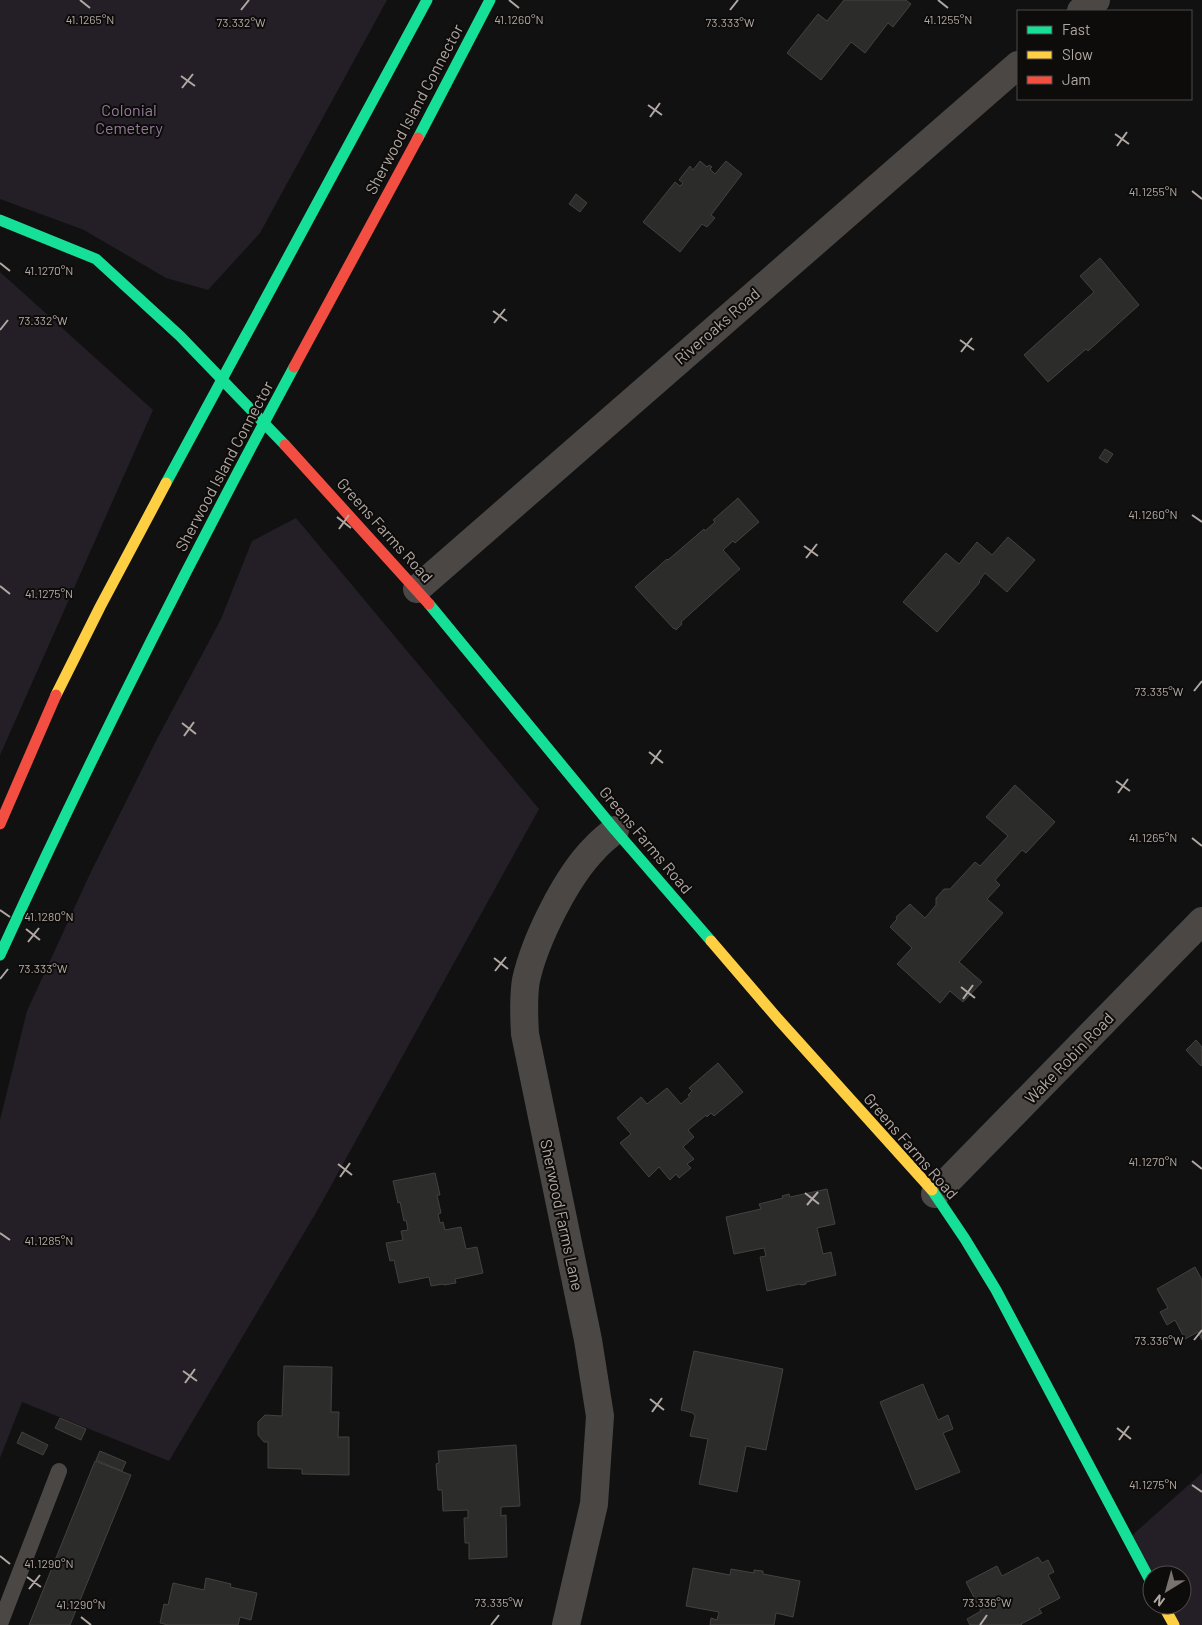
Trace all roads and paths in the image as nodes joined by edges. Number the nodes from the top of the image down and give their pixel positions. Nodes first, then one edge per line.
1 (427, 0) edge
2 (490, 0) edge
3 (1096, 0) edge
4 (1082, 10) edge
5 (1017, 66) edge
6 (0, 220) edge
7 (221, 378) junction
8 (264, 422) junction
9 (416, 588) junction
10 (0, 824) edge
11 (615, 830) junction
12 (1202, 921) edge
13 (0, 954) edge
14 (935, 1194) junction
15 (59, 1471) dead end
16 (1142, 1565) edge
17 (0, 1624) edge
18 (566, 1625) edge

1 - 7 main road
2 - 8 main road, Sherwood Island Connector
3 - 4 street
5 - 9 street, Riveroaks Road
6 - 7 main road, Greens Farms Road
7 - 8 main road, Greens Farms Road
7 - 10 main road
8 - 9 main road, Greens Farms Road
8 - 13 main road, Sherwood Island Connector
9 - 11 main road, Greens Farms Road
11 - 14 main road, Greens Farms Road
11 - 18 street, Sherwood Farms Lane
12 - 14 street, Wake Robin Road
14 - 16 main road, Greens Farms Road
15 - 17 lane

